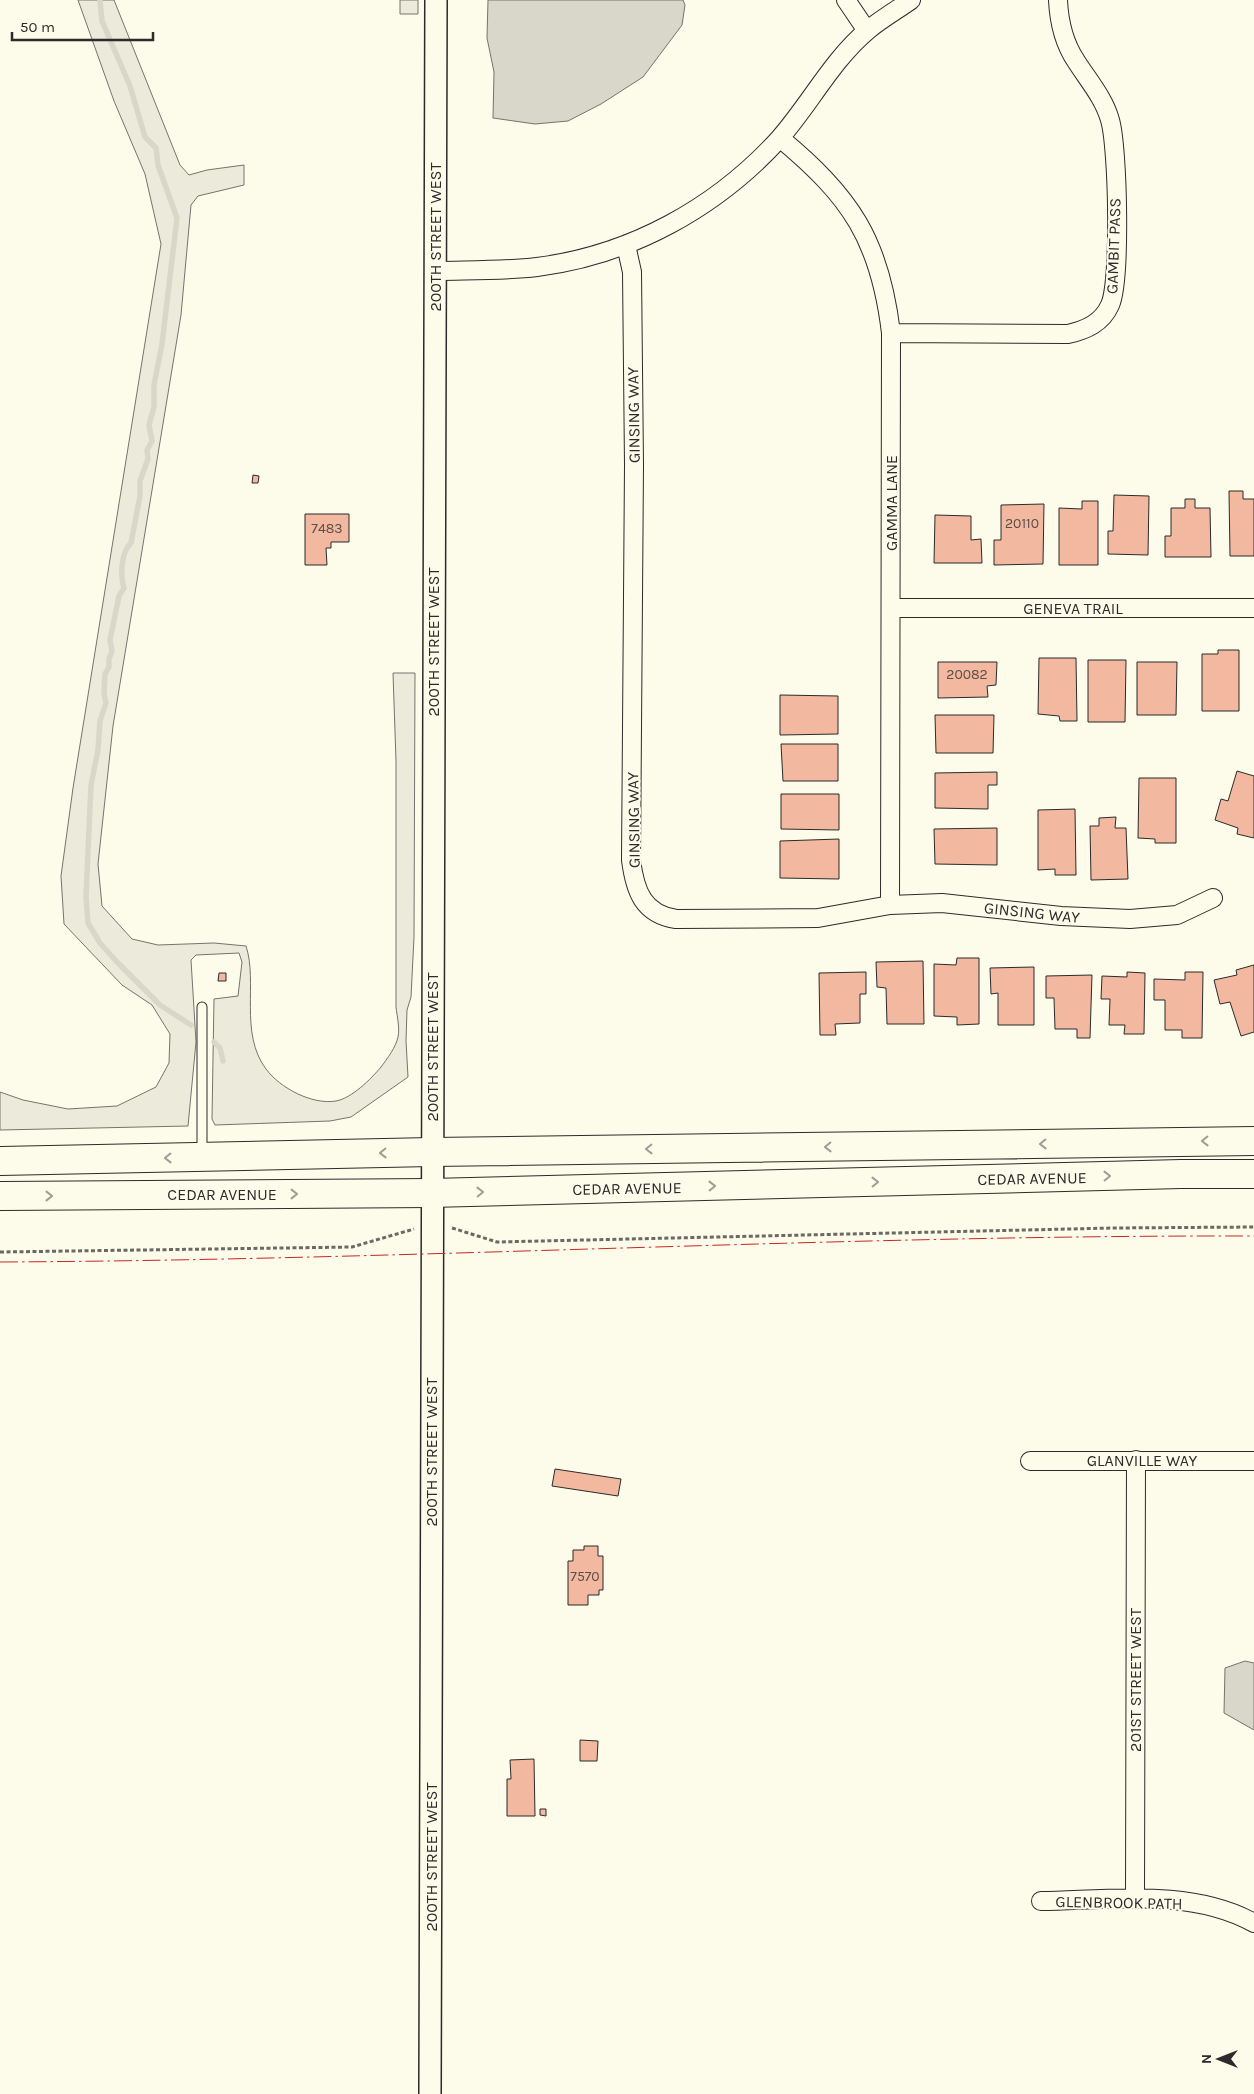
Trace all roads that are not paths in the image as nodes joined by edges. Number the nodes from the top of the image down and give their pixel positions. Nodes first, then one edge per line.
1 (436, 0) edge
2 (846, 0) edge
3 (911, 0) edge
4 (1058, 0) edge
5 (866, 31) junction
6 (780, 138) junction
7 (626, 245) junction
8 (435, 270) junction
9 (891, 333) junction
10 (891, 608) junction
11 (1254, 608) edge
12 (1213, 898) dead end
13 (890, 905) junction
14 (202, 1007) dead end
15 (1254, 1141) edge
16 (431, 1152) junction
17 (202, 1157) junction
18 (0, 1161) edge
19 (1254, 1174) edge
20 (431, 1193) junction
21 (0, 1196) edge
22 (1030, 1460) dead end
23 (1136, 1460) junction
24 (1254, 1461) edge
25 (1135, 1899) junction
26 (1041, 1900) dead end
27 (1254, 1923) edge
28 (430, 2094) edge

1 - 8 street, 200TH STREET WEST
2 - 5 street
3 - 5 street
4 - 9 street, GAMBIT PASS
5 - 6 street
6 - 7 street
6 - 9 street, GAMMA LANE
7 - 8 street
7 - 13 street, GINSING WAY
8 - 16 street, 200TH STREET WEST
9 - 10 street, GAMMA LANE
10 - 11 street, GENEVA TRAIL
10 - 13 street, GAMMA LANE
12 - 13 street, GINSING WAY
14 - 17 lane
15 -> 16 main road, CEDAR AVENUE
16 -> 17 main road, CEDAR AVENUE
16 - 20 street, 200TH STREET WEST
17 -> 18 main road, CEDAR AVENUE
20 -> 19 main road, CEDAR AVENUE
21 -> 20 main road, CEDAR AVENUE
20 - 28 street, 200TH STREET WEST
22 - 23 street, GLANVILLE WAY
23 - 24 street, GLANVILLE WAY
23 - 25 street, 201ST STREET WEST
25 - 26 street, GLENBROOK PATH
25 - 27 street, GLENBROOK PATH

